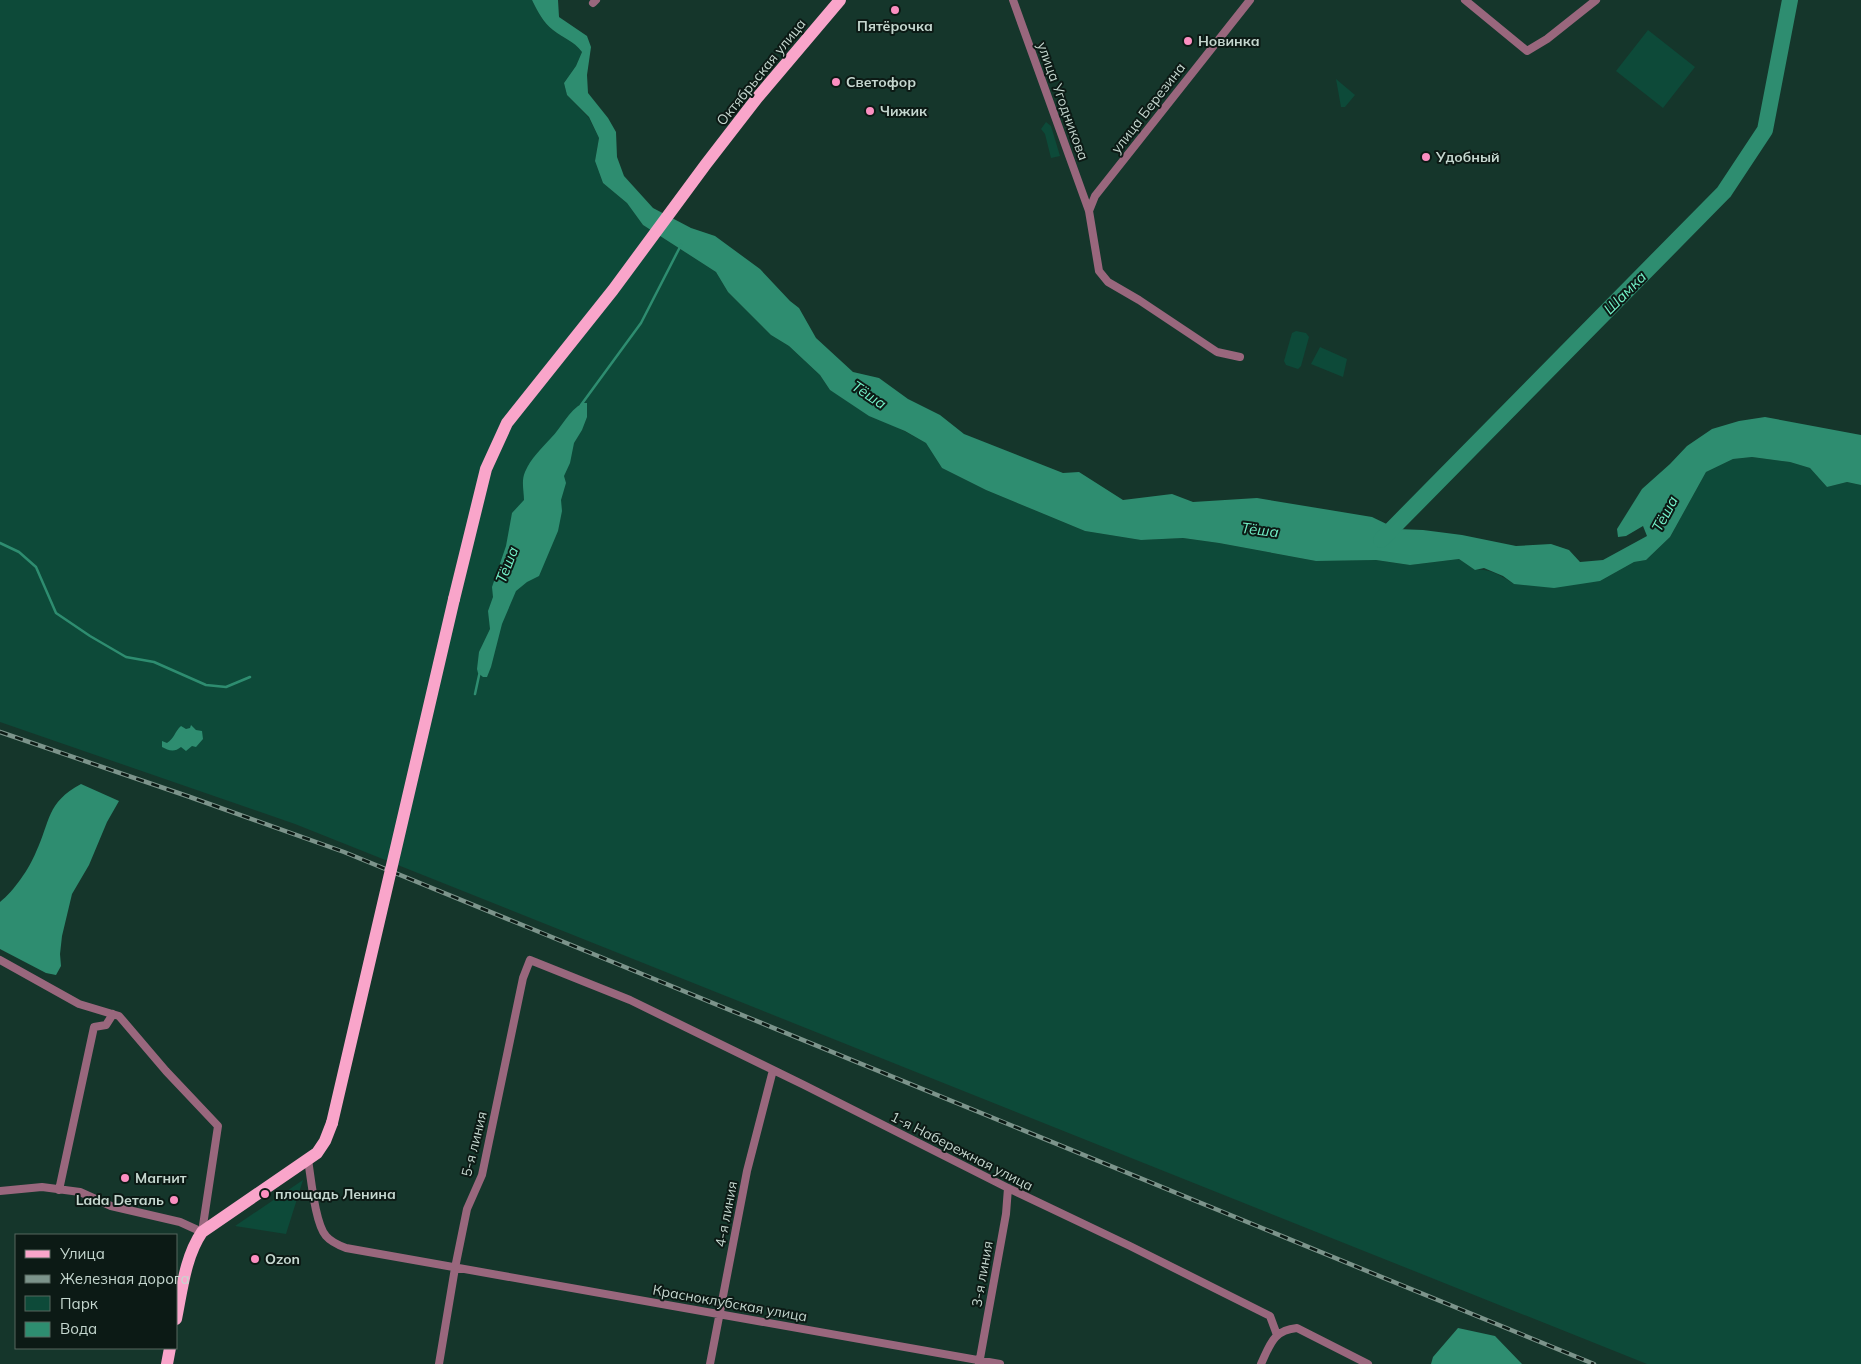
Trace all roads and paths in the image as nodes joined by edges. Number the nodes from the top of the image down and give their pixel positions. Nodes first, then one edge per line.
1 (840, 0) edge
2 (1013, 0) edge
3 (1250, 0) edge
4 (1465, 0) edge
5 (1596, 0) edge
6 (1089, 211) junction
7 (1240, 357) dead end
8 (0, 960) edge
9 (530, 960) joint
10 (113, 1014) junction
11 (773, 1070) junction
12 (308, 1160) junction
13 (1008, 1188) junction
14 (59, 1190) junction
15 (0, 1191) edge
16 (202, 1232) junction
17 (455, 1268) junction
18 (178, 1310) edge
19 (720, 1314) junction
20 (1277, 1335) junction
21 (170, 1349) edge
22 (980, 1362) edge
23 (167, 1364) edge
24 (438, 1364) edge
25 (710, 1364) edge
26 (1000, 1364) edge
27 (1261, 1364) edge
28 (1368, 1364) edge

1 - 12 main road, Октябрьская улица, bridge
2 - 6 street, улица Угодникова
3 - 6 street, улица Березина
4 - 5 street
6 - 7 street, улица Угодникова
8 - 10 street
9 - 11 street, 1-я Набережная улица
9 - 17 street, 5-я линия
10 - 14 street
10 - 16 street
11 - 13 street, 1-я Набережная улица
11 - 19 street, 4-я линия
12 - 16 main road, Октябрьская улица
12 - 17 street, Красноклубская улица
13 - 20 street, 1-я Набережная улица
13 - 22 street, 3-я линия
14 - 15 street
14 - 16 street
16 - 18 main road
17 - 19 street, Красноклубская улица
17 - 24 street, 5-я линия
19 - 22 street, Красноклубская улица
19 - 25 street, 4-я линия
20 - 27 street
20 - 28 street
21 - 23 main road
22 - 26 street, Красноклубская улица

